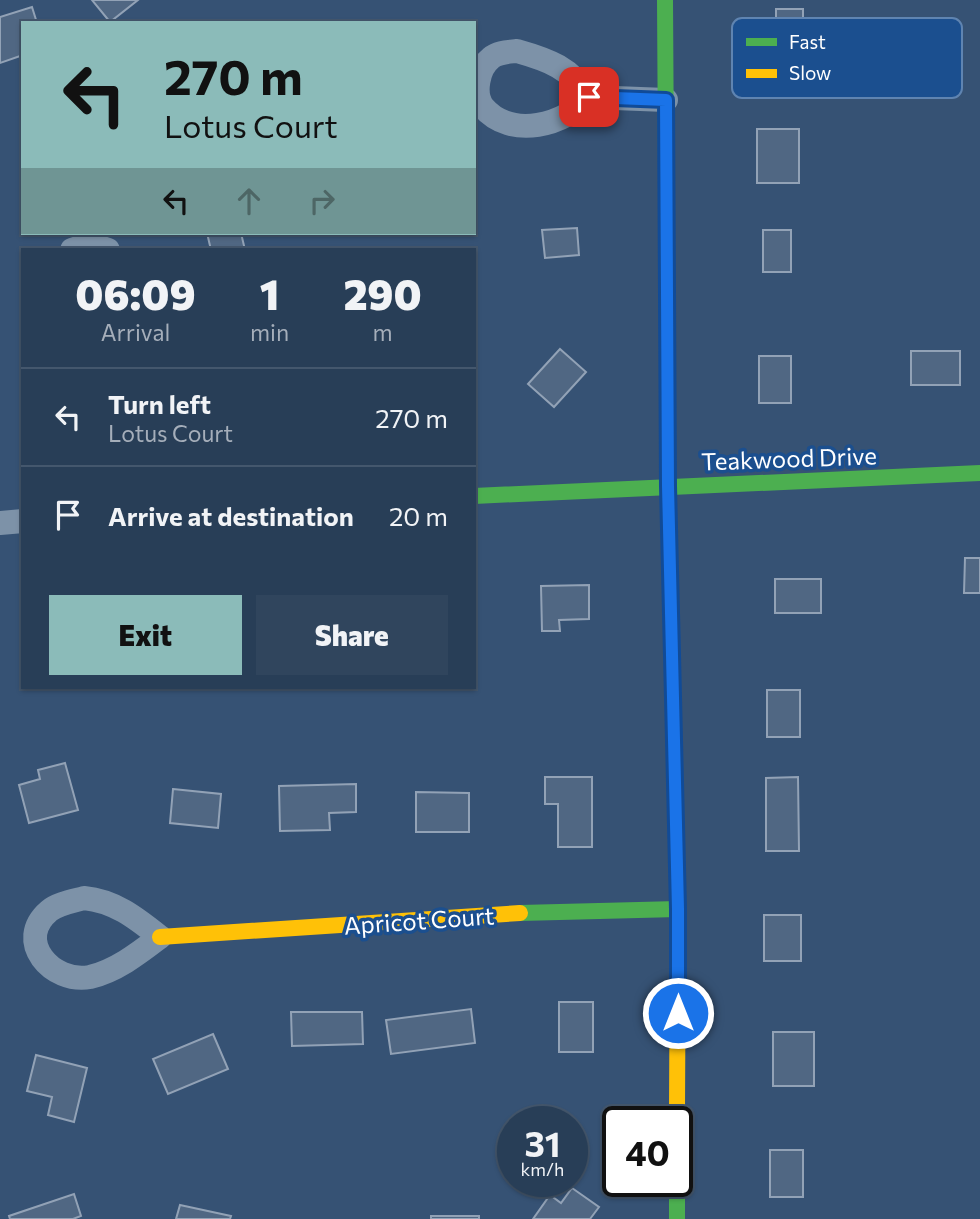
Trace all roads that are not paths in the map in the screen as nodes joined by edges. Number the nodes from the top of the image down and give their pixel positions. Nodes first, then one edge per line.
1 (665, 0) edge
2 (589, 97) dead end
3 (666, 100) junction
4 (78, 248) edge
5 (102, 248) edge
6 (980, 473) edge
7 (668, 486) junction
8 (476, 496) edge
9 (21, 522) edge
10 (0, 523) edge
11 (678, 909) junction
12 (160, 937) junction
13 (677, 1219) edge

1 - 3 street
2 - 3 street
3 - 7 street
4 - 5 street
6 - 7 street, Teakwood Drive
7 - 8 street, Teakwood Drive
7 - 11 street
9 - 10 street
11 - 12 street, Apricot Court
11 - 13 street
12 - 12 street

